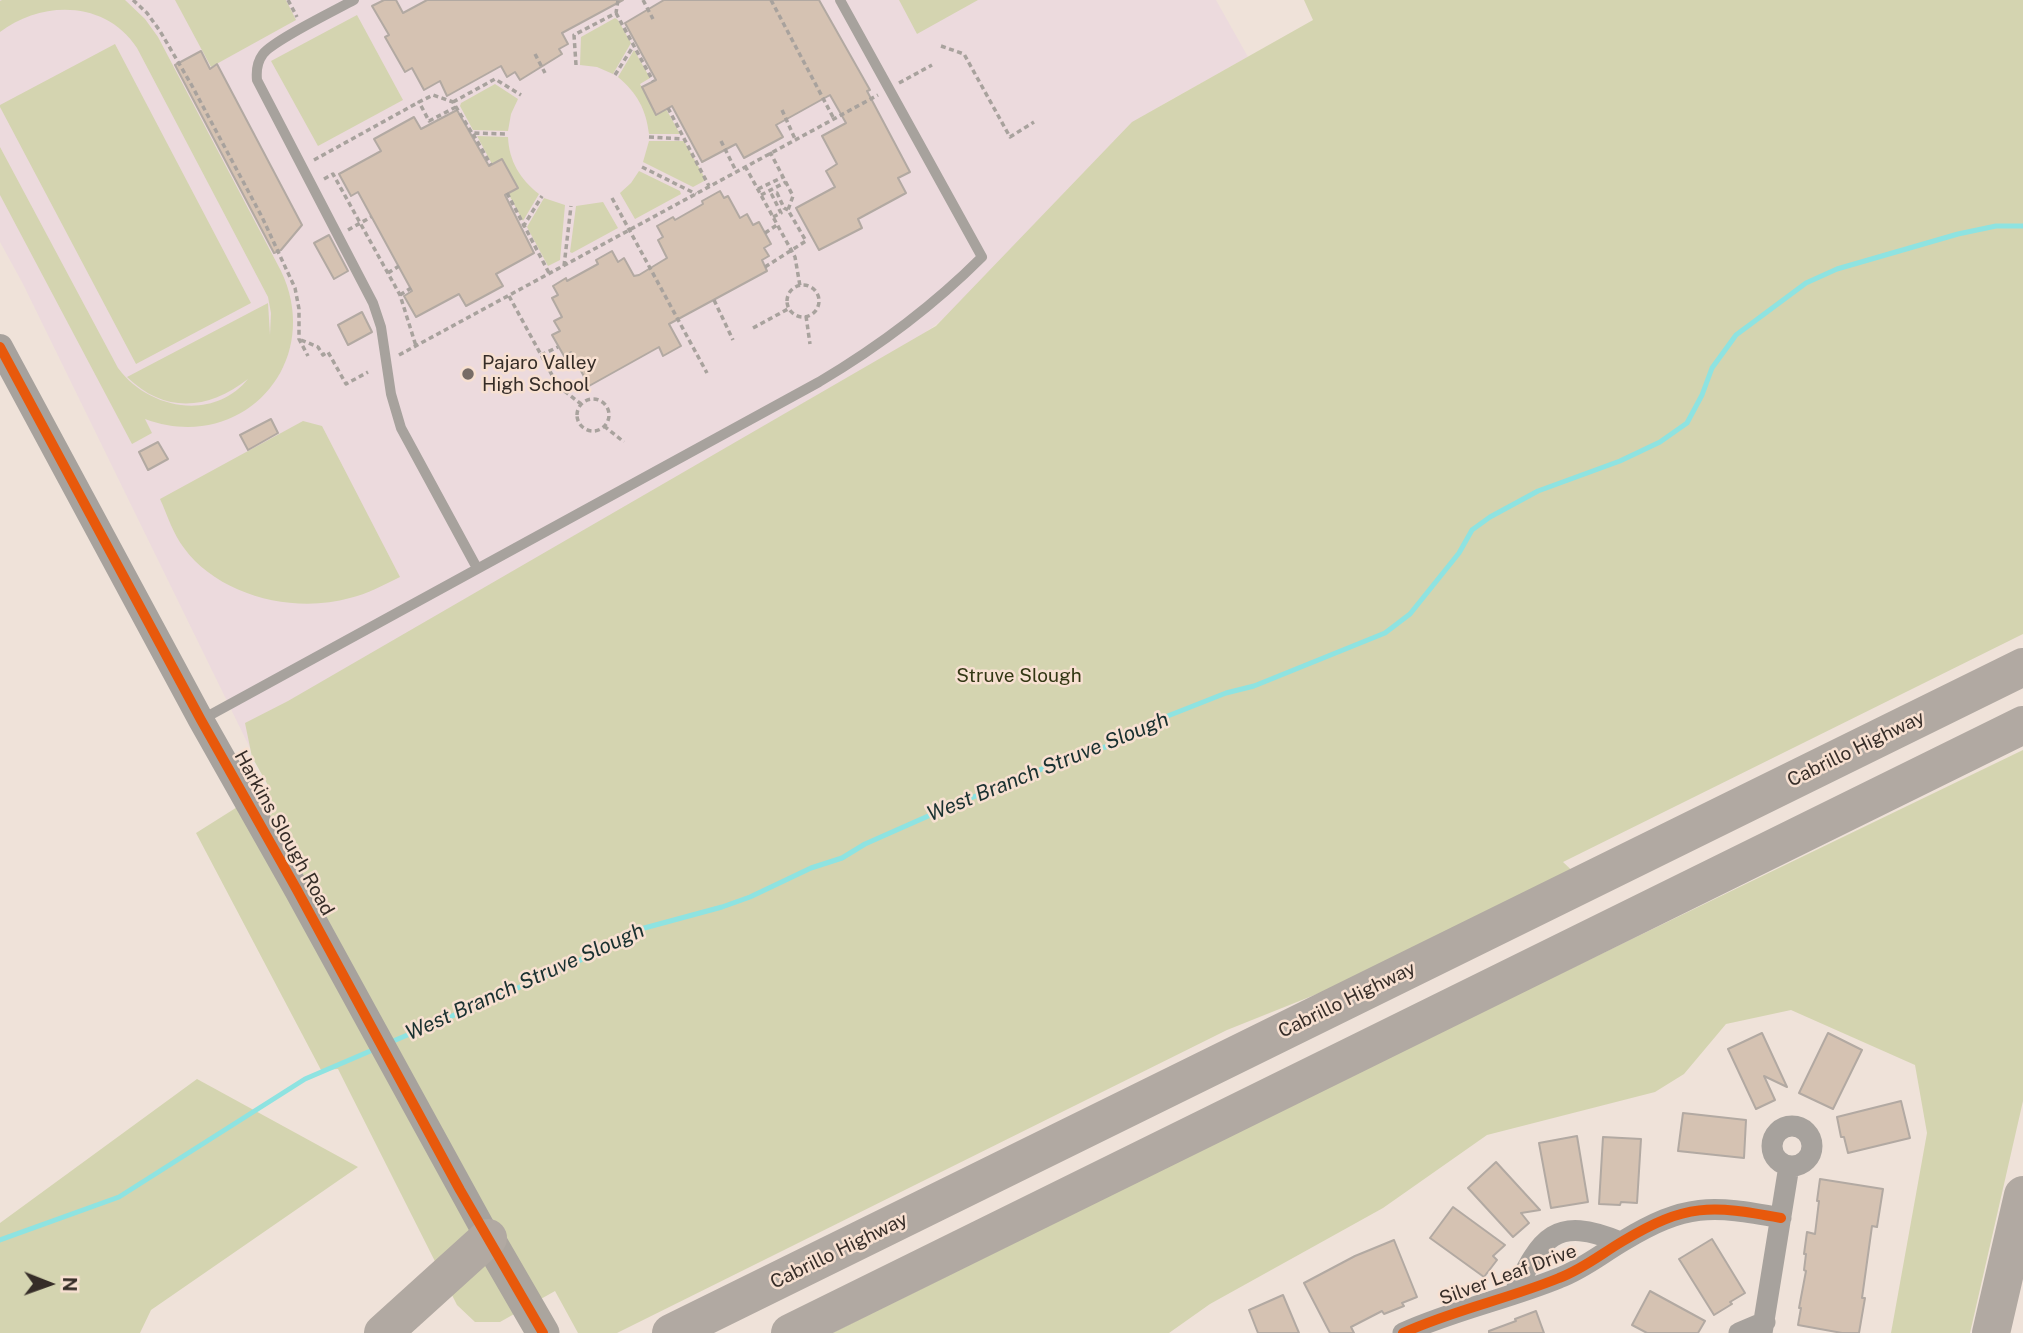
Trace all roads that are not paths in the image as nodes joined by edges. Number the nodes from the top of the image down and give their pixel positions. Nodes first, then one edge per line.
1 (355, 0) edge
2 (840, 0) edge
3 (0, 347) edge
4 (477, 568) junction
5 (2023, 667) edge
6 (201, 720) junction
7 (2023, 725) edge
8 (1789, 1166) dead end
9 (2023, 1195) edge
10 (1781, 1218) junction
11 (488, 1238) junction
12 (1620, 1242) junction
13 (2023, 1281) edge
14 (1514, 1294) junction
15 (539, 1327) edge
16 (1763, 1327) edge
17 (383, 1333) edge
18 (671, 1333) edge
19 (790, 1333) edge
20 (1403, 1333) edge
21 (1739, 1333) edge
22 (1991, 1333) edge
23 (2005, 1333) edge

1 - 4 lane
2 - 4 lane
3 - 6 street, Harkins Slough Road
4 - 6 lane
5 - 18 highway, Cabrillo Highway
6 - 11 street, Harkins Slough Road
7 - 19 highway
8 - 10 street
9 - 22 highway
10 - 12 street, Silver Leaf Drive
10 - 16 street
11 - 15 main road, Harkins Slough Road
11 - 17 highway
12 - 14 street, Silver Leaf Drive
12 - 14 street, Silver Leaf Drive
13 - 23 street
14 - 20 street, Silver Leaf Drive
16 - 21 street

